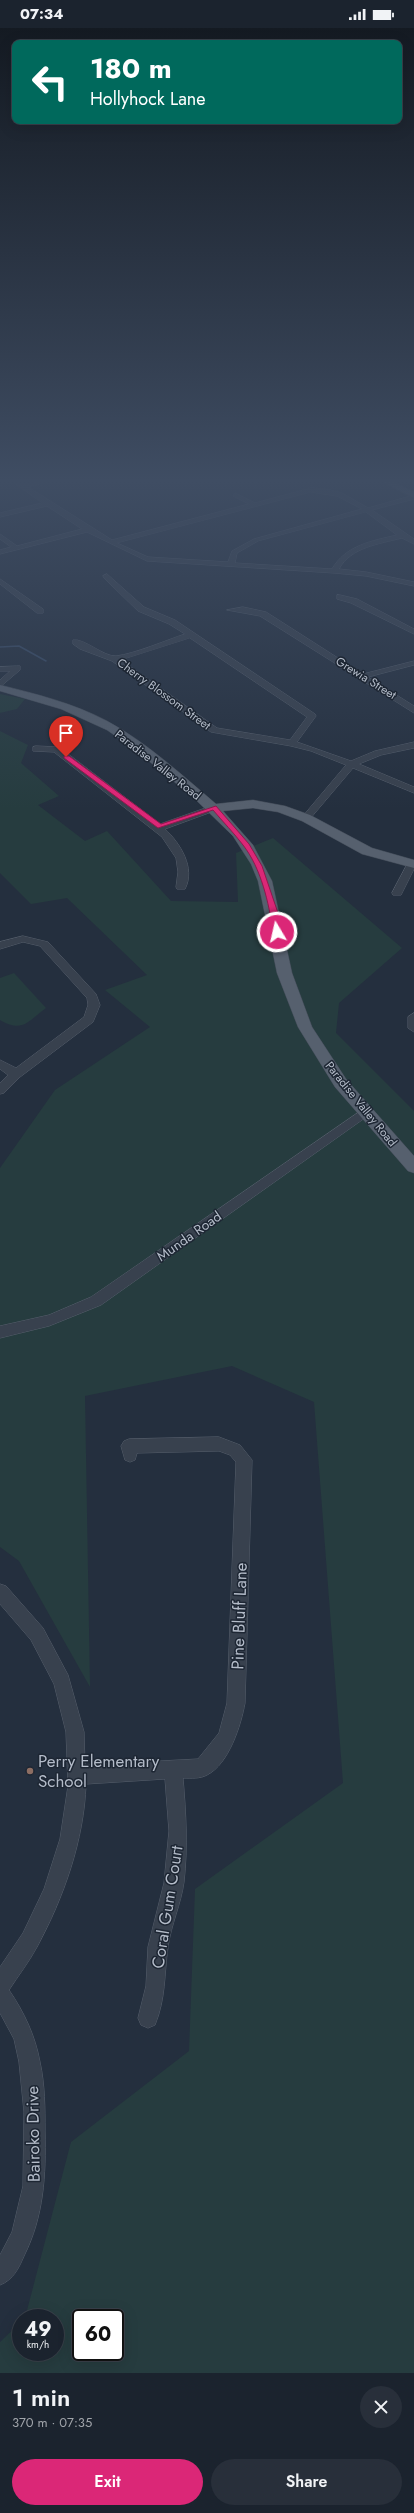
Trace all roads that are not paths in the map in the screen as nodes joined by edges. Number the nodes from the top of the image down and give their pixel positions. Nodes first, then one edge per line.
1 (13, 590) edge
2 (122, 590) edge
3 (340, 597) dead end
4 (231, 610) dead end
5 (40, 611) dead end
6 (414, 632) edge
7 (191, 635) junction
8 (76, 642) dead end
9 (115, 659) junction
10 (414, 663) edge
11 (0, 669) edge
12 (364, 676) junction
13 (0, 685) edge
14 (0, 688) edge
15 (414, 710) edge
16 (292, 743) junction
17 (414, 745) edge
18 (36, 749) dead end
19 (352, 764) junction
20 (414, 790) edge
21 (214, 808) junction
22 (306, 818) junction
23 (160, 827) junction
24 (413, 864) edge
25 (181, 887) dead end
26 (397, 893) dead end
27 (0, 946) edge
28 (414, 1017) edge
29 (414, 1028) edge
30 (0, 1064) edge
31 (16, 1074) junction
32 (0, 1090) edge
33 (365, 1112) junction
34 (414, 1167) edge
35 (0, 1332) edge
36 (130, 1455) dead end
37 (0, 1592) edge
38 (173, 1771) junction
39 (79, 1775) junction
40 (0, 1985) edge
41 (0, 1995) edge
42 (148, 2018) dead end
43 (0, 2274) edge

1 - 5 street
2 - 7 street
3 - 6 street
4 - 12 street, Grewia Street
7 - 9 street
7 - 16 street
8 - 9 street, Cherry Blossom Street
9 - 16 street, Cherry Blossom Street
10 - 12 street
11 - 13 street
12 - 15 street, Grewia Street
14 - 21 main road, Paradise Valley Road
16 - 19 street, Cherry Blossom Street
17 - 19 street
18 - 23 street
19 - 20 street, Cherry Blossom Street
19 - 22 street
21 - 22 main road
21 - 23 street
21 - 33 main road, Paradise Valley Road
22 - 24 main road
23 - 25 street
24 - 26 street
27 - 31 street
28 - 29 street
30 - 31 street
31 - 32 street
33 - 34 main road, Paradise Valley Road
33 - 35 street, Munda Road
36 - 38 street, Pine Bluff Lane
37 - 39 street
38 - 39 street, Pine Bluff Lane
38 - 42 street, Coral Gum Court
39 - 40 street
41 - 43 street, Bairoko Drive

